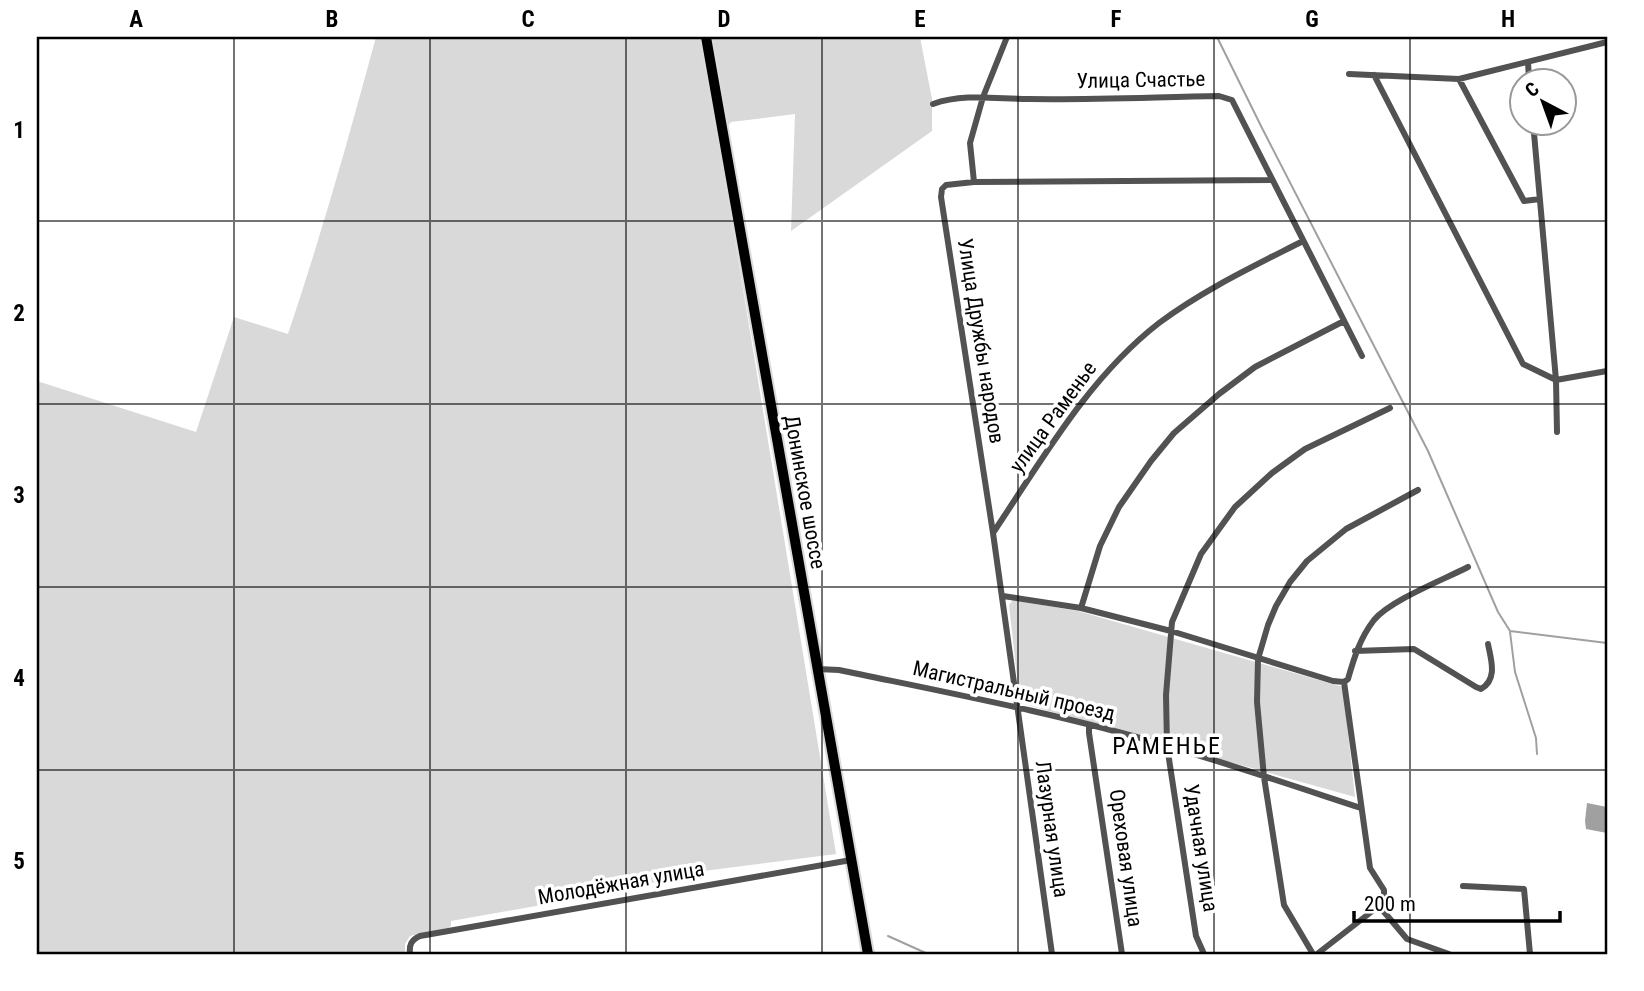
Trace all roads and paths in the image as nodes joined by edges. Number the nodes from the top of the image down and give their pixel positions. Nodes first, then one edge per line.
1 (706, 37) edge
2 (1007, 37) edge
3 (1607, 42) edge
4 (1528, 62) junction
5 (1528, 66) edge
6 (1349, 74) dead end
7 (1374, 75) junction
8 (1459, 79) junction
9 (983, 97) junction
10 (933, 104) dead end
11 (1534, 136) edge
12 (1272, 180) junction
13 (974, 182) junction
14 (1540, 199) junction
15 (1303, 241) junction
16 (1344, 321) junction
17 (1362, 356) dead end
18 (1607, 370) edge
19 (1556, 380) junction
20 (1390, 408) dead end
21 (1557, 432) dead end
22 (1418, 490) dead end
23 (993, 533) junction
24 (1468, 567) dead end
25 (1003, 596) junction
26 (1081, 608) junction
27 (1171, 631) junction
28 (1488, 644) dead end
29 (1355, 651) junction
30 (1258, 659) junction
31 (817, 669) junction
32 (1344, 682) junction
33 (1018, 708) junction
34 (1089, 725) junction
35 (1167, 746) junction
36 (1264, 777) junction
37 (1361, 808) junction
38 (851, 860) junction
39 (1463, 886) dead end
40 (1382, 904) junction
41 (410, 954) edge
42 (868, 954) edge
43 (1052, 954) edge
44 (1122, 954) edge
45 (1204, 954) edge
46 (1318, 954) edge
47 (1448, 954) edge
48 (1530, 954) edge

1 - 31 main road, Донинское шоссе
2 - 9 street
3 - 4 street
4 - 5 street
4 - 8 street
6 - 7 street
7 - 8 street
7 - 19 street
8 - 14 street
9 - 10 street, Улица Счастье
9 - 12 street, Улица Счастье
9 - 13 street
11 - 14 street
12 - 13 street, Улица Дружбы народов
12 - 15 street, Улица Счастье
13 - 23 street, Улица Дружбы народов
14 - 19 street
15 - 16 street, Улица Счастье
15 - 23 street, улица Раменье
16 - 17 street, Улица Счастье
16 - 26 street
18 - 19 street
19 - 21 street
20 - 27 street, Удачная улица
22 - 30 street
23 - 25 street
24 - 29 street
25 - 26 street
25 - 33 street
26 - 27 street
27 - 30 street
27 - 35 street, Удачная улица
28 - 29 street
29 - 32 street
30 - 32 street
30 - 36 street
31 - 33 street, Магистральный проезд
31 - 38 main road, Донинское шоссе
32 - 37 street
33 - 34 street, Магистральный проезд
33 - 43 street, Лазурная улица
34 - 35 street, Магистральный проезд
34 - 44 street, Ореховая улица
35 - 36 street, Магистральный проезд
35 - 45 street, Удачная улица
36 - 37 street, Магистральный проезд
36 - 46 street
37 - 40 street
38 - 41 street, Молодёжная улица
38 - 42 main road, Донинское шоссе
39 - 48 street
40 - 46 street
40 - 47 street

